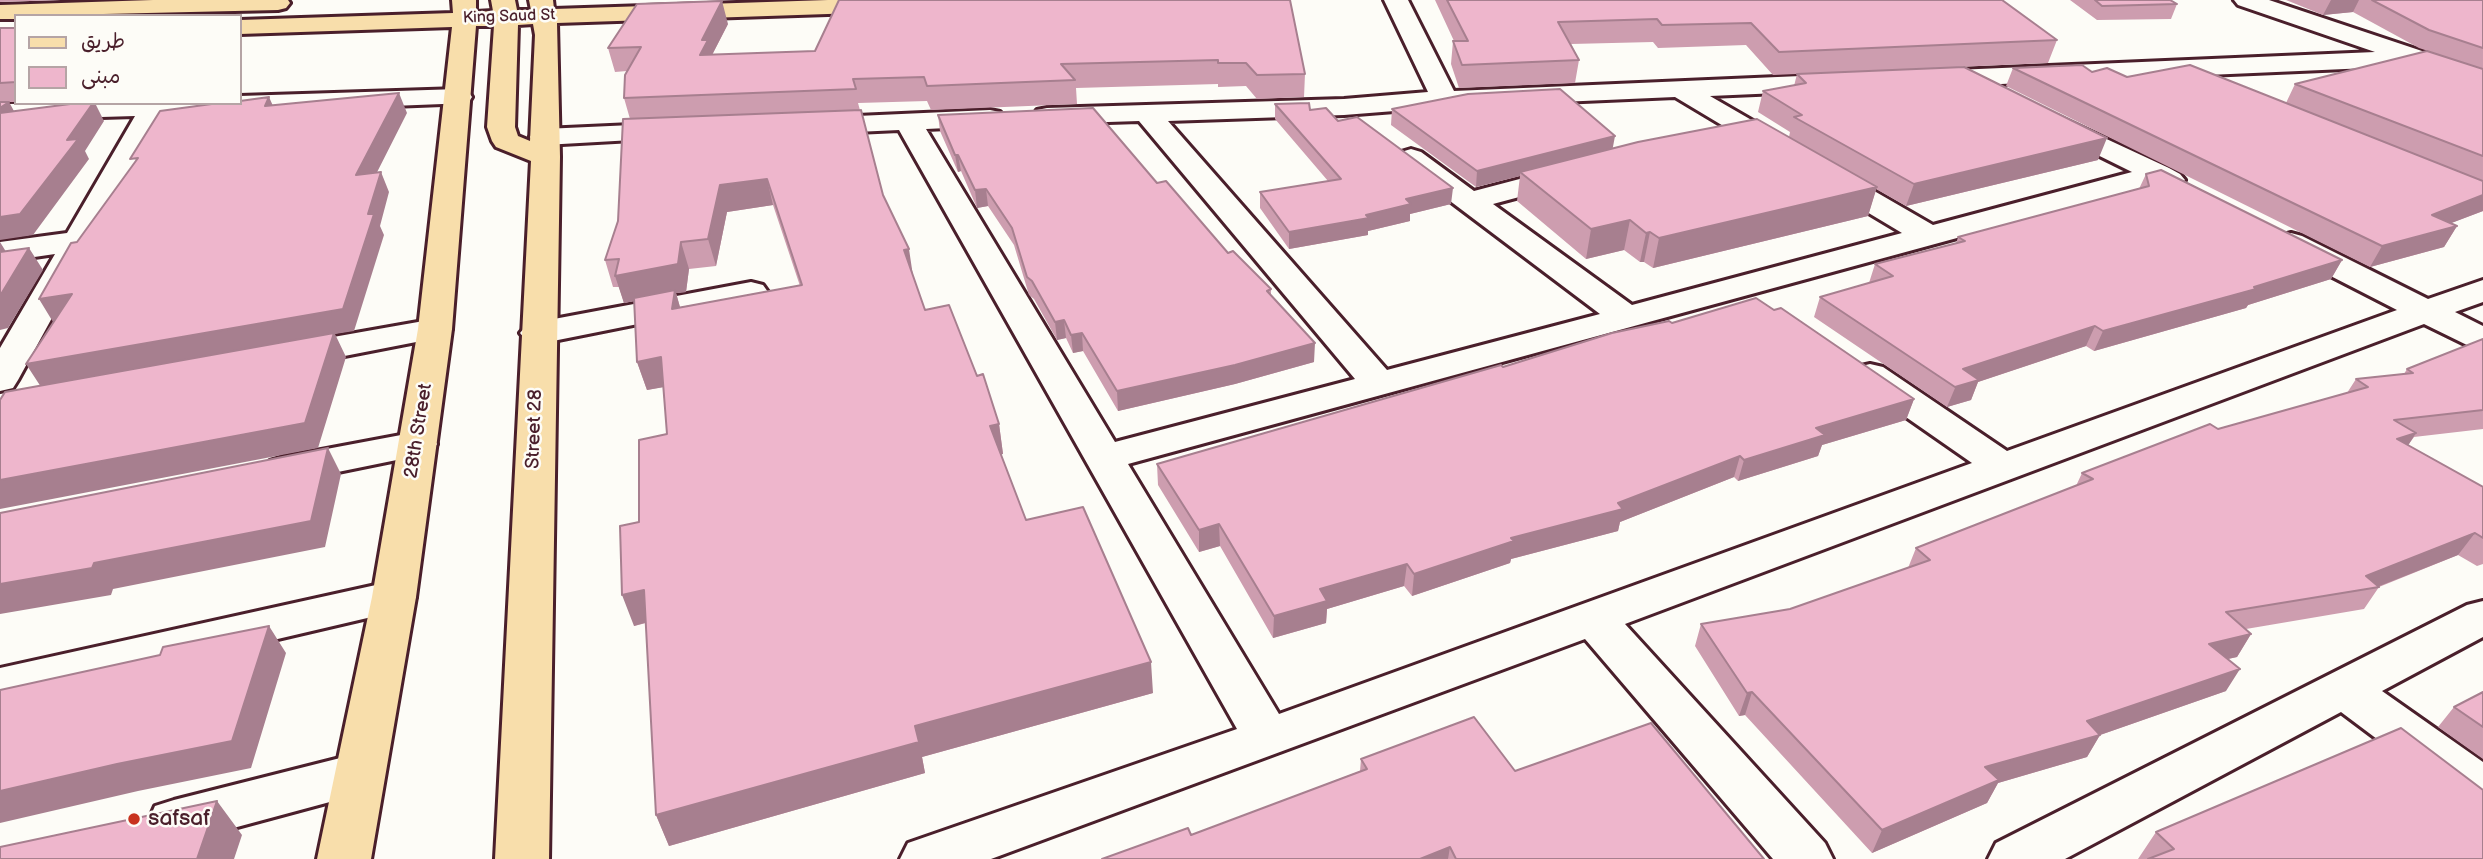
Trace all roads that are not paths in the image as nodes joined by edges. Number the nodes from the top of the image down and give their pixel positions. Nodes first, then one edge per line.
1 (141, 0) edge
2 (198, 0) edge
3 (1396, 0) edge
4 (2246, 0) edge
5 (295, 2) dead end
6 (907, 4) edge
7 (164, 6) junction
8 (542, 8) edge
9 (464, 9) edge
10 (505, 9) edge
11 (53, 11) junction
12 (0, 12) edge
13 (242, 27) edge
14 (2419, 58) junction
15 (2171, 69) junction
16 (1963, 77) junction
17 (1909, 80) edge
18 (1868, 81) edge
19 (2483, 81) edge
20 (1680, 89) junction
21 (2233, 94) edge
22 (458, 97) junction
23 (1445, 99) junction
24 (242, 104) edge
25 (215, 105) edge
26 (154, 107) junction
27 (1344, 107) junction
28 (0, 112) edge
29 (1146, 112) junction
30 (908, 122) junction
31 (782, 127) edge
32 (1746, 128) junction
33 (698, 130) edge
34 (1706, 138) edge
35 (545, 147) junction
36 (1601, 166) edge
37 (2159, 174) junction
38 (2195, 193) edge
39 (1470, 201) junction
40 (2268, 230) edge
41 (1928, 236) junction
42 (78, 241) junction
43 (0, 252) edge
44 (1742, 286) junction
45 (2483, 290) edge
46 (751, 292) edge
47 (1776, 310) edge
48 (2425, 312) junction
49 (1626, 317) junction
50 (435, 329) junction
51 (538, 333) junction
52 (2483, 340) edge
53 (1844, 357) edge
54 (258, 361) edge
55 (0, 380) edge
56 (1378, 384) junction
57 (417, 444) junction
58 (1104, 458) junction
59 (2004, 467) junction
60 (242, 478) edge
61 (394, 597) junction
62 (2483, 617) edge
63 (1593, 618) junction
64 (0, 686) edge
65 (2344, 689) junction
66 (1268, 738) junction
67 (360, 774) junction
68 (2483, 790) edge
69 (125, 835) edge
70 (986, 850) edge
71 (344, 859) edge
72 (522, 859) edge
73 (927, 859) edge
74 (1806, 859) edge
75 (2015, 859) edge

1 - 11 main road
2 - 7 main road
3 - 23 street
4 - 14 street
5 - 7 main road
6 - 8 main road, King Saud St
7 - 11 main road
8 - 10 main road, King Saud St
8 - 35 main road, Street 28
9 - 10 main road, King Saud St
9 - 13 main road, King Saud St
9 - 22 main road, 28th Street
10 - 35 main road
11 - 12 main road
14 - 15 street
14 - 19 street
15 - 16 street
15 - 21 street
16 - 17 street
16 - 37 street
18 - 20 street
20 - 23 street
20 - 32 street
22 - 24 street
22 - 50 main road, 28th Street
23 - 27 street
25 - 26 street
26 - 28 street
26 - 42 street
27 - 29 street
27 - 39 street
29 - 30 street
29 - 56 street
30 - 31 street
30 - 58 street
32 - 34 street
32 - 41 street
33 - 35 street
35 - 51 main road, Street 28
36 - 39 street
37 - 38 street
37 - 41 street
39 - 49 street
40 - 48 street
41 - 44 street
42 - 43 street
42 - 55 street
44 - 47 street
44 - 49 street
45 - 48 street
46 - 51 street
48 - 52 street
48 - 59 street
49 - 56 street
50 - 54 street
50 - 57 main road, 28th Street
51 - 72 main road, Street 28
53 - 59 street
56 - 58 street
57 - 60 street
57 - 61 main road, 28th Street
58 - 66 street
59 - 63 street
61 - 64 street
61 - 67 main road, 28th Street
62 - 65 street
63 - 66 street
63 - 74 street
65 - 68 street
65 - 75 street
66 - 70 street
67 - 69 street
67 - 71 main road, 28th Street
70 - 73 street

